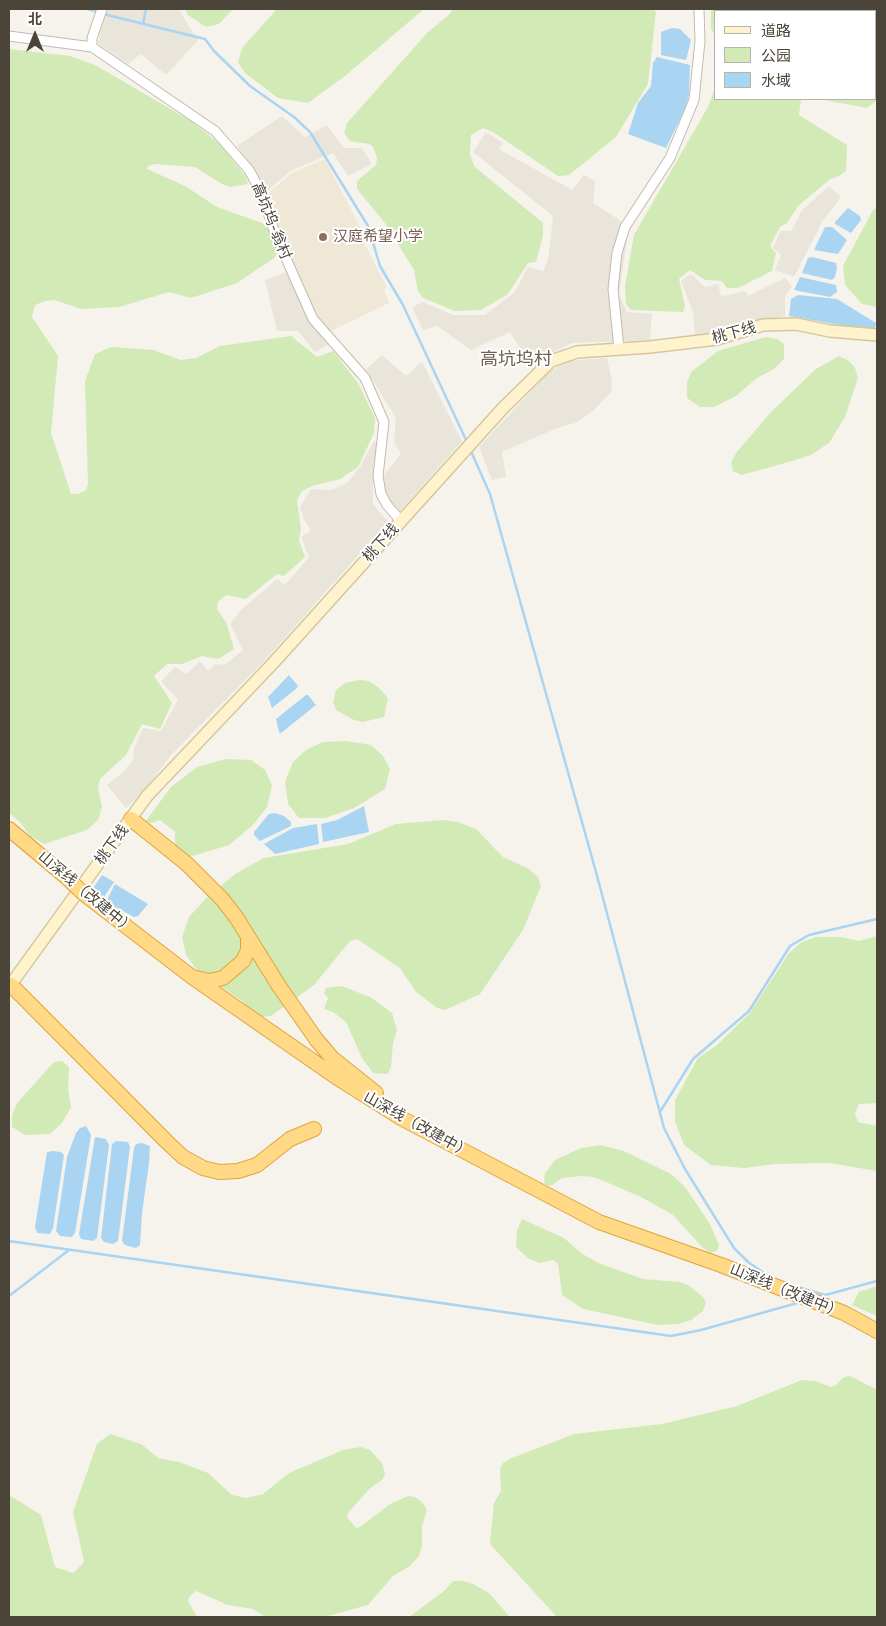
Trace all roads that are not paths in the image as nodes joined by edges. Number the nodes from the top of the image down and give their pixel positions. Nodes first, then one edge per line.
1 (102, 9) edge
2 (699, 9) edge
3 (9, 36) edge
4 (92, 47) junction
5 (877, 335) edge
6 (619, 349) junction
7 (401, 521) junction
8 (131, 818) junction
9 (9, 829) edge
10 (248, 937) junction
11 (192, 977) junction
12 (10, 986) edge
13 (314, 1129) dead end
14 (455, 1147) junction
15 (877, 1331) edge

1 - 4 street
2 - 6 street
3 - 4 street, 高坑坞-翁村
4 - 7 street, 高坑坞-翁村
5 - 6 main road, 桃下线
6 - 7 main road, 桃下线
7 - 8 main road, 桃下线
8 - 10 highway
8 - 12 main road, 桃下线
9 - 11 highway, 山深线（改建中）, bridge
10 - 11 highway
10 - 14 highway
11 - 14 highway, 山深线（改建中）
12 - 13 highway
14 - 15 highway, 山深线（改建中）

